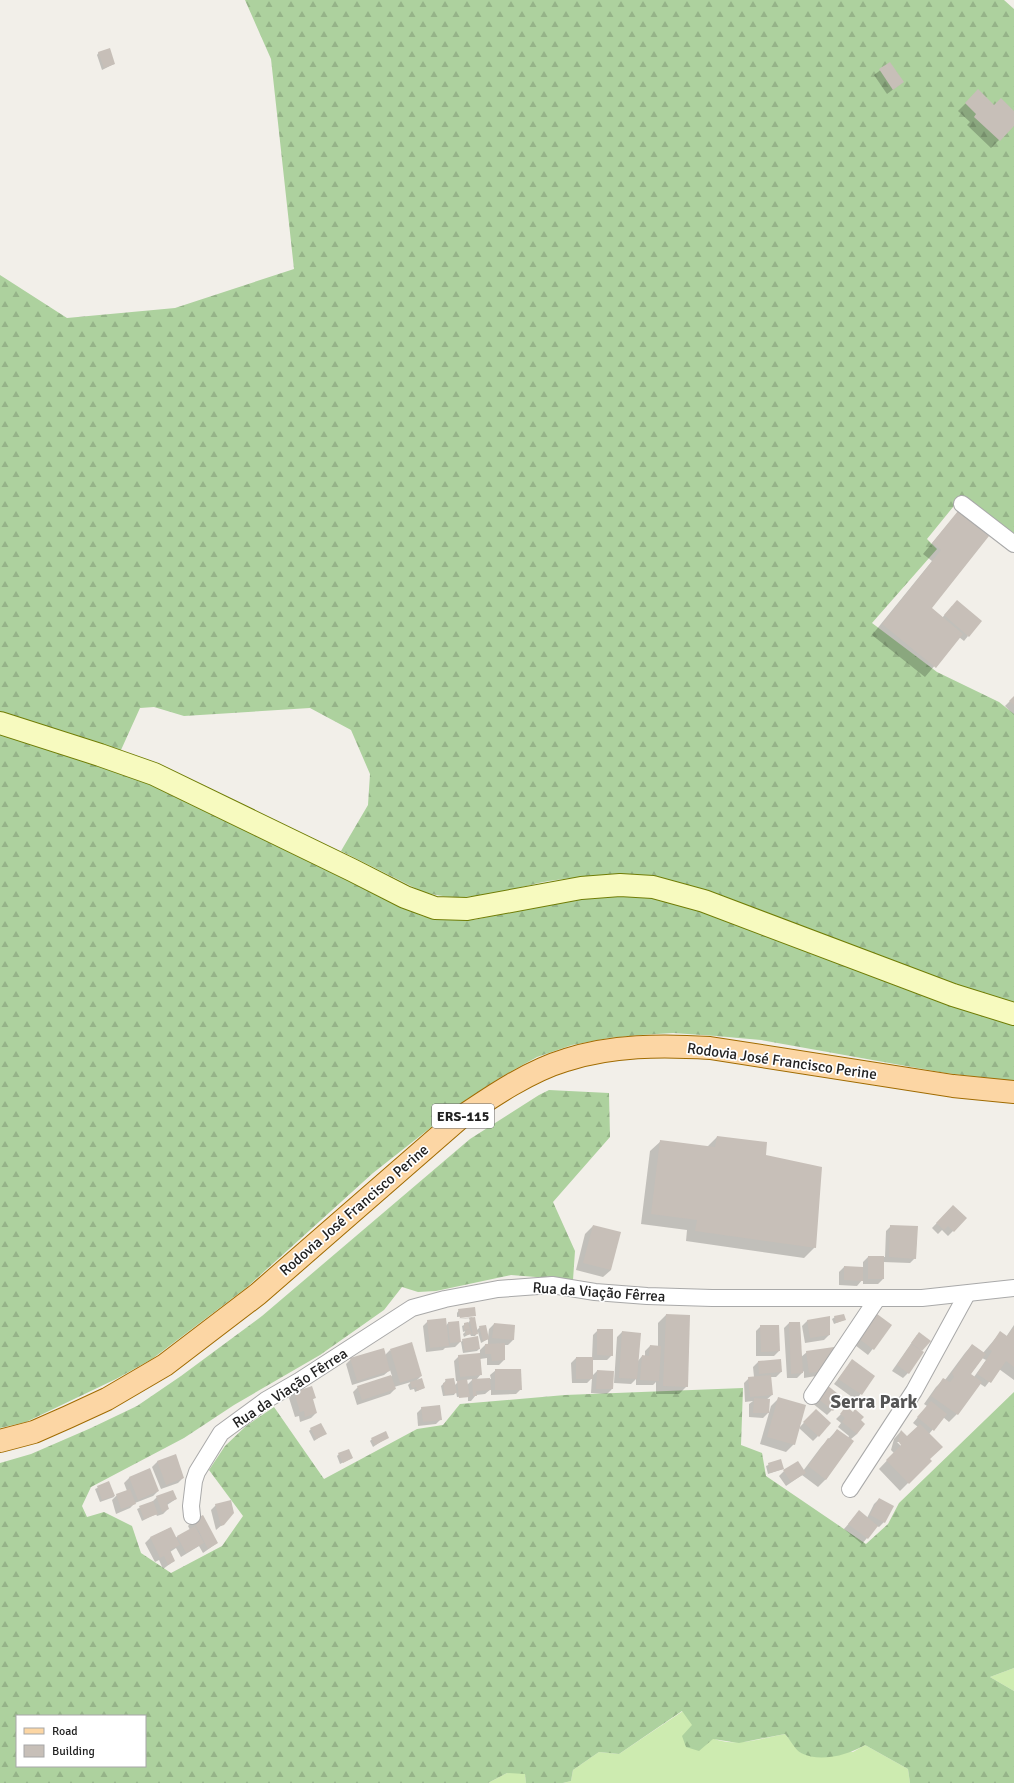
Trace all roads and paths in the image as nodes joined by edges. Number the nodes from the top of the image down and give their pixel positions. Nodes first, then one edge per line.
1 (962, 504) dead end
2 (1014, 544) edge
3 (0, 723) edge
4 (1014, 1014) edge
5 (1014, 1092) edge
6 (1014, 1288) edge
7 (967, 1294) junction
8 (877, 1299) junction
9 (812, 1396) dead end
10 (0, 1441) edge
11 (850, 1489) dead end
12 (192, 1516) dead end

1 - 2 street
3 - 4 main road
5 - 10 main road, Rodovia José Francisco Perine / ERS-115
6 - 7 street, Rua da Viação Fêrrea
7 - 8 street, Rua da Viação Fêrrea
7 - 11 street
8 - 9 street
8 - 12 street, Rua da Viação Fêrrea

